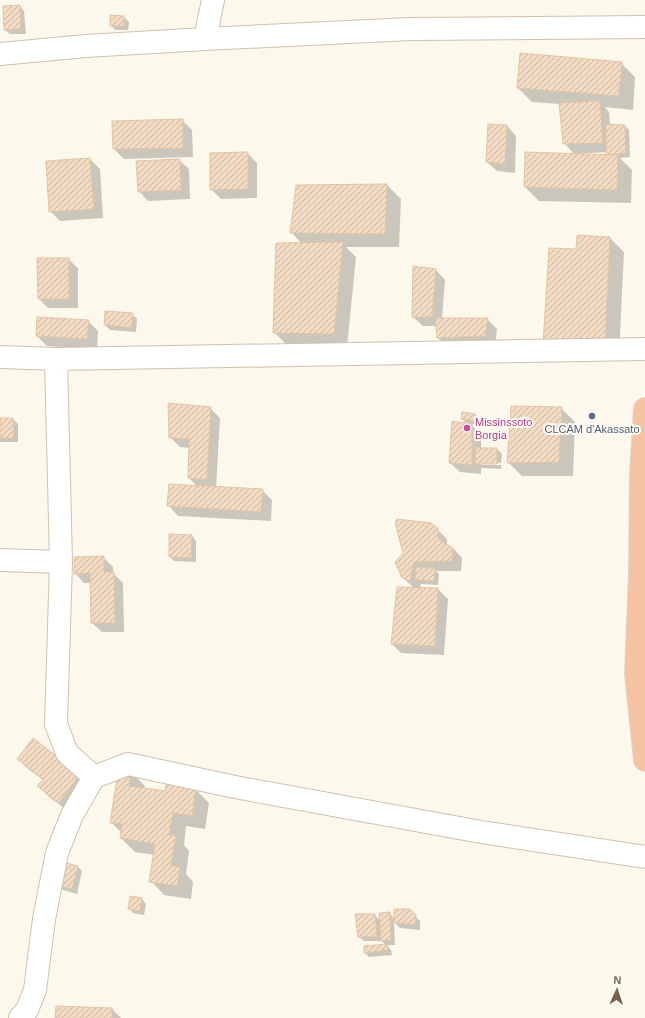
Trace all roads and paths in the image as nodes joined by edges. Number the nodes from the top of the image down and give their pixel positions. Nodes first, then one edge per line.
1 (213, 0) edge
2 (645, 27) edge
3 (205, 39) junction
4 (0, 54) edge
5 (645, 349) edge
6 (0, 355) edge
7 (56, 359) junction
8 (645, 409) edge
9 (0, 560) edge
10 (61, 562) junction
11 (645, 760) edge
12 (94, 777) junction
13 (645, 858) edge
14 (20, 1018) edge

1 - 3 street
2 - 3 street
3 - 4 street
5 - 7 street
6 - 7 street
7 - 10 street
8 - 11 highway
9 - 10 street
10 - 12 street
12 - 13 street
12 - 14 street

